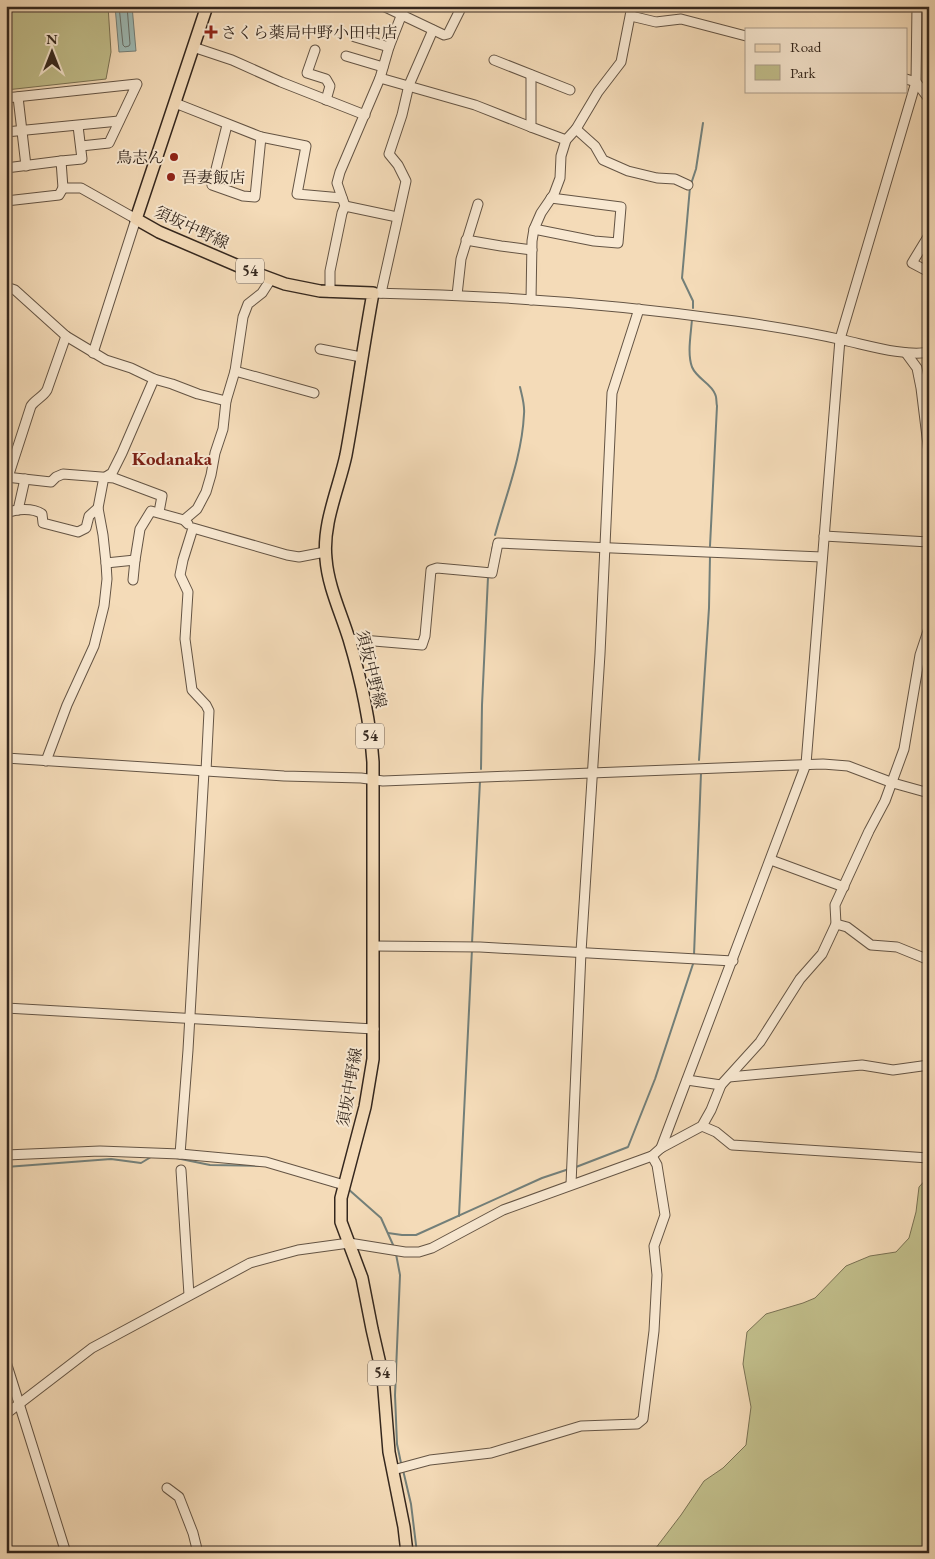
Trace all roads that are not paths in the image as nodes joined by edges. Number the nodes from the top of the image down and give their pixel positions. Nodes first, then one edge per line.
1 (207, 6) edge
2 (383, 6) edge
3 (462, 6) edge
4 (917, 6) edge
5 (630, 10) edge
6 (402, 11) edge
7 (434, 30) junction
8 (745, 36) edge
9 (355, 37) dead end
10 (389, 47) junction
11 (193, 48) junction
12 (315, 50) dead end
13 (346, 56) dead end
14 (494, 60) dead end
15 (383, 66) junction
16 (531, 75) junction
17 (380, 78) junction
18 (908, 80) edge
19 (916, 82) junction
20 (409, 85) junction
21 (570, 90) dead end
22 (18, 97) junction
23 (6, 98) edge
24 (929, 99) edge
25 (326, 100) junction
26 (175, 103) junction
27 (365, 116) junction
28 (119, 121) junction
29 (227, 125) junction
30 (78, 126) junction
31 (531, 127) junction
32 (576, 129) junction
33 (21, 131) junction
34 (6, 132) edge
35 (261, 137) junction
36 (566, 140) junction
37 (81, 146) junction
38 (61, 161) junction
39 (26, 166) junction
40 (6, 168) edge
41 (688, 185) dead end
42 (63, 188) junction
43 (551, 198) junction
44 (6, 201) edge
45 (344, 202) junction
46 (478, 204) dead end
47 (397, 217) junction
48 (136, 219) junction
49 (534, 229) junction
50 (929, 235) edge
51 (466, 240) junction
52 (532, 250) junction
53 (929, 272) edge
54 (271, 279) junction
55 (6, 287) edge
56 (330, 292) junction
57 (377, 293) junction
58 (457, 295) junction
59 (532, 300) junction
60 (639, 310) junction
61 (66, 336) junction
62 (840, 339) junction
63 (320, 349) dead end
64 (929, 352) edge
65 (93, 353) junction
66 (906, 353) junction
67 (362, 357) junction
68 (235, 371) junction
69 (154, 379) junction
70 (314, 393) dead end
71 (226, 400) junction
72 (929, 453) edge
73 (7, 477) edge
74 (104, 478) junction
75 (25, 479) junction
76 (98, 508) junction
77 (18, 510) junction
78 (159, 512) junction
79 (6, 514) edge
80 (184, 520) junction
81 (193, 528) junction
82 (824, 536) junction
83 (929, 542) edge
84 (604, 546) junction
85 (325, 552) junction
86 (822, 557) junction
87 (135, 560) junction
88 (106, 563) junction
89 (133, 580) dead end
90 (929, 628) edge
91 (350, 639) junction
92 (6, 758) edge
93 (46, 761) junction
94 (806, 764) junction
95 (205, 771) junction
96 (592, 774) junction
97 (372, 780) junction
98 (893, 783) junction
99 (929, 793) edge
100 (771, 860) junction
101 (844, 887) junction
102 (836, 924) junction
103 (374, 946) junction
104 (581, 952) junction
105 (929, 960) edge
106 (733, 961) junction
107 (6, 1008) edge
108 (189, 1019) junction
109 (374, 1029) junction
110 (929, 1065) edge
111 (729, 1077) junction
112 (687, 1080) junction
113 (721, 1085) junction
114 (702, 1126) junction
115 (662, 1148) junction
116 (180, 1154) junction
117 (6, 1155) edge
118 (652, 1156) junction
119 (929, 1158) edge
120 (180, 1170) dead end
121 (572, 1184) junction
122 (344, 1185) junction
123 (348, 1243) junction
124 (189, 1295) junction
125 (6, 1362) edge
126 (19, 1404) junction
127 (6, 1414) edge
128 (399, 1469) junction
129 (167, 1488) dead end
130 (66, 1553) edge
131 (198, 1553) edge
132 (407, 1553) edge

1 - 11 main road, 須坂中野線
2 - 6 street
3 - 7 street
4 - 19 street
5 - 8 street
5 - 32 street
6 - 7 street
6 - 10 street
7 - 20 street
9 - 10 street
10 - 15 street
11 - 25 street
11 - 26 main road, 須坂中野線
12 - 25 street
13 - 15 street
14 - 16 street
15 - 17 street
16 - 21 street
16 - 31 street
17 - 20 street
17 - 27 street
18 - 19 street
19 - 24 street
19 - 62 street
20 - 31 street
20 - 47 street
22 - 23 street
22 - 28 street
22 - 33 street
25 - 27 street
26 - 29 street
26 - 48 main road, 須坂中野線
27 - 45 street
28 - 30 street
28 - 37 street
29 - 35 street
29 - 35 street
30 - 33 street
30 - 37 street
31 - 36 street
32 - 36 street
32 - 41 street
33 - 34 street
33 - 39 street
35 - 45 street
36 - 43 street
37 - 38 street
38 - 39 street
38 - 42 street
39 - 40 street
42 - 44 street
42 - 48 street
43 - 49 street
43 - 49 street
45 - 47 street
45 - 56 street
46 - 51 street
47 - 57 street
48 - 54 main road, 須坂中野線 / 54
48 - 65 street
49 - 52 street
50 - 53 street
51 - 52 street
51 - 58 street
52 - 59 street
54 - 56 main road, 須坂中野線 / 54
54 - 68 street
55 - 61 street
56 - 57 main road, 須坂中野線 / 54
57 - 58 street
57 - 67 main road, 須坂中野線 / 54
58 - 59 street
59 - 60 street
60 - 62 street
60 - 84 street
61 - 65 street
61 - 73 street
62 - 66 street
62 - 82 street
63 - 67 street
64 - 66 street
65 - 69 street
66 - 72 street
67 - 85 main road, 須坂中野線 / 54
68 - 70 street
68 - 71 street
69 - 71 street
69 - 74 street
71 - 80 street
73 - 75 street
74 - 75 street
74 - 76 street
74 - 78 street
75 - 77 street
76 - 77 street
76 - 88 street
77 - 79 street
78 - 80 street
78 - 87 street
80 - 81 street
81 - 85 street
81 - 95 street
82 - 83 street
82 - 86 street
84 - 86 street
84 - 91 street
84 - 96 street
85 - 91 main road, 須坂中野線 / 54
86 - 94 street
87 - 88 street
87 - 89 street
88 - 93 street
90 - 98 street
91 - 97 main road, 須坂中野線 / 54
92 - 93 street
93 - 95 street
94 - 96 street
94 - 98 street
94 - 100 street
95 - 97 street
95 - 108 street
96 - 97 street
96 - 104 street
97 - 103 main road, 須坂中野線 / 54
98 - 99 street
98 - 101 street
100 - 101 street
100 - 106 street
101 - 102 street
102 - 105 street
102 - 111 street
103 - 104 street
103 - 109 main road, 須坂中野線 / 54
104 - 106 street
104 - 121 street
106 - 112 street
107 - 108 street
108 - 109 street
108 - 116 street
109 - 122 main road, 須坂中野線 / 54
110 - 111 street
111 - 113 street
112 - 113 street
112 - 115 street
113 - 114 street
114 - 115 street
114 - 119 street
115 - 118 street
116 - 117 street
116 - 122 street
118 - 121 street
118 - 128 street
120 - 124 street
121 - 123 street
122 - 123 main road, 須坂中野線 / 54
123 - 124 street
123 - 128 main road, 須坂中野線 / 54
124 - 126 street
125 - 126 street
126 - 127 street
126 - 130 street
128 - 132 main road, 須坂中野線 / 54
129 - 131 street

